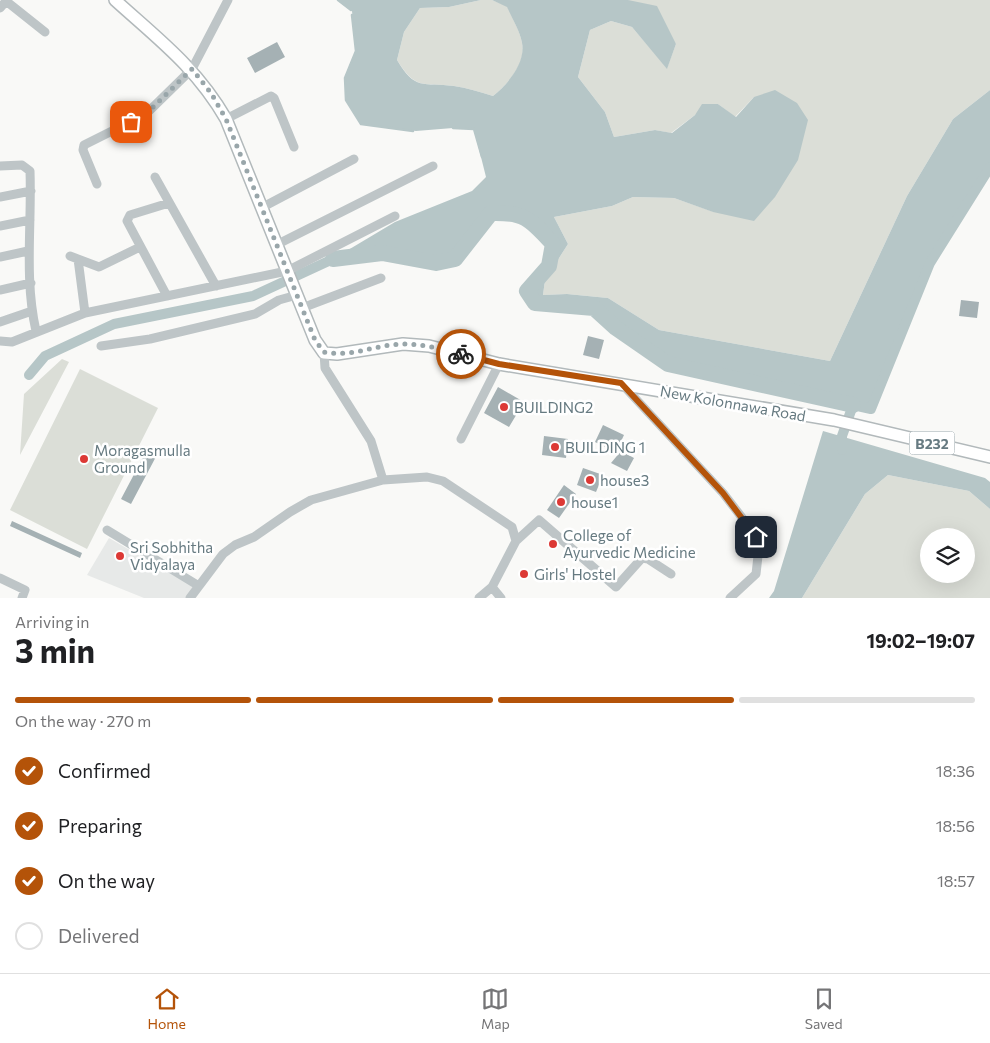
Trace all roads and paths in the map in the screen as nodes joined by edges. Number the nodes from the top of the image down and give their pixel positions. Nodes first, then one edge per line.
1 (115, 0) edge
2 (228, 0) edge
3 (4, 3) edge
4 (45, 32) dead end
5 (192, 69) junction
6 (226, 119) junction
7 (294, 147) dead end
8 (354, 159) dead end
9 (0, 166) edge
10 (433, 166) dead end
11 (154, 177) dead end
12 (97, 184) dead end
13 (31, 191) junction
14 (0, 197) edge
15 (169, 202) junction
16 (261, 208) junction
17 (396, 216) dead end
18 (30, 220) junction
19 (0, 226) edge
20 (276, 245) junction
21 (140, 247) junction
22 (28, 252) junction
23 (0, 257) edge
24 (288, 273) junction
25 (381, 278) dead end
26 (31, 283) junction
27 (216, 286) junction
28 (0, 290) edge
29 (296, 293) junction
30 (167, 296) junction
31 (302, 308) junction
32 (32, 311) junction
33 (85, 313) junction
34 (0, 322) edge
35 (36, 331) junction
36 (0, 342) edge
37 (101, 346) dead end
38 (324, 352) junction
39 (499, 364) junction
40 (621, 383) junction
41 (461, 439) dead end
42 (990, 457) edge
43 (383, 480) junction
44 (107, 530) dead end
45 (516, 541) junction
46 (670, 574) dead end
47 (0, 578) edge
48 (199, 586) junction
49 (492, 587) junction
50 (22, 598) edge
51 (190, 598) edge
52 (479, 598) edge
53 (501, 598) edge
54 (730, 598) edge

1 - 5 main road
2 - 5 street
3 - 4 street
5 - 6 main road
5 - 12 street
6 - 7 street
6 - 16 main road
8 - 16 street
9 - 13 street
10 - 20 street
11 - 15 street
13 - 14 street
13 - 18 street
15 - 21 street
15 - 27 street
16 - 20 main road
17 - 24 street
18 - 19 street
18 - 22 street
20 - 24 main road
21 - 30 street
21 - 33 street
22 - 23 street
22 - 26 street
24 - 27 street
24 - 29 main road
25 - 31 street
26 - 28 street
26 - 32 street
27 - 30 street
29 - 31 main road
29 - 37 street
30 - 33 street
31 - 38 main road
32 - 34 street
32 - 35 street
33 - 35 street
35 - 36 street
38 - 39 main road, New Kolonnawa Road / B232
38 - 43 street
39 - 40 main road, New Kolonnawa Road / B232
39 - 41 street
40 - 42 main road, New Kolonnawa Road / B232
40 - 54 street
43 - 45 street
43 - 48 street
44 - 48 street
45 - 46 street
45 - 49 street
47 - 50 street
48 - 51 street
49 - 52 street
49 - 53 street

